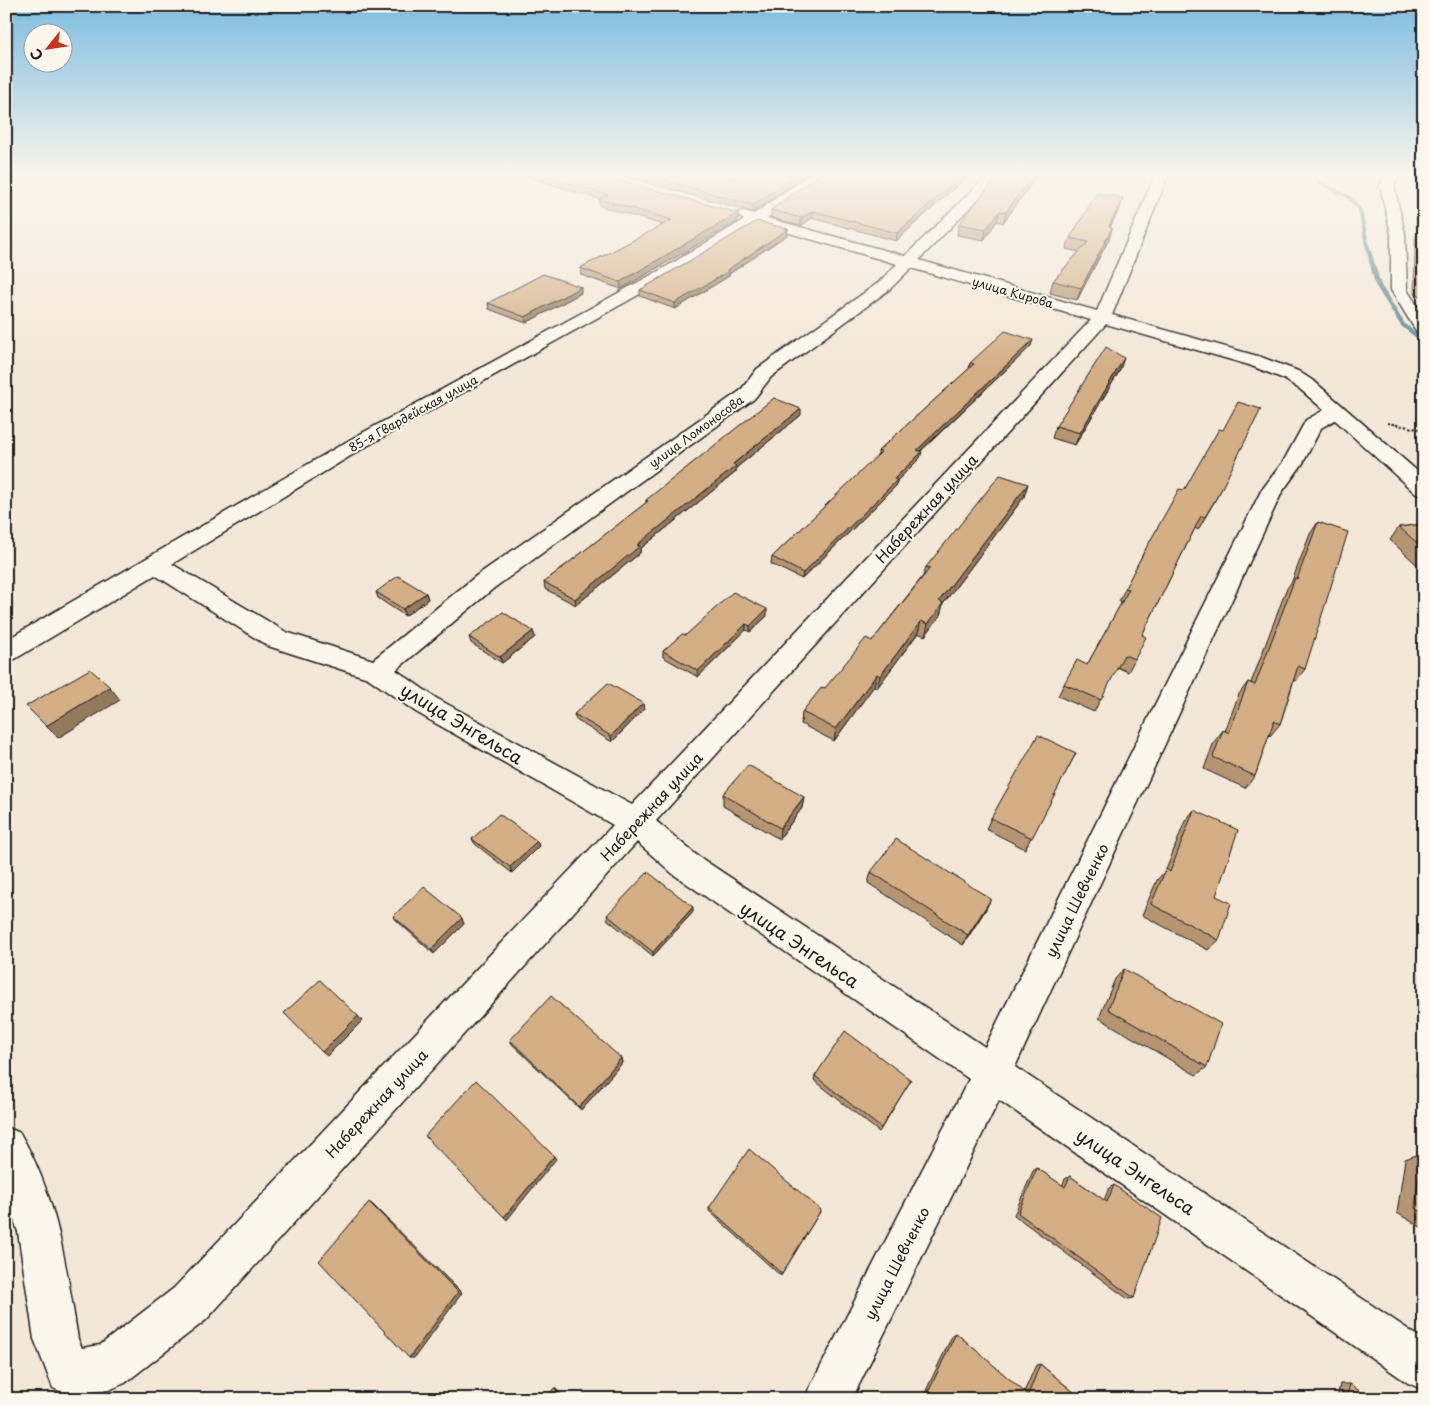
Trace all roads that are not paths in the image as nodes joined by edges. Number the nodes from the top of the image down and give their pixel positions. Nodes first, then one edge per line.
1 (724, 239) edge
2 (821, 239) edge
3 (931, 239) edge
4 (1135, 239) edge
5 (1398, 239) edge
6 (908, 262) junction
7 (1102, 318) junction
8 (1424, 330) edge
9 (1335, 412) junction
10 (1424, 490) edge
11 (155, 564) junction
12 (6, 652) edge
13 (377, 671) junction
14 (636, 822) junction
15 (992, 1074) junction
16 (6, 1146) edge
17 (1424, 1366) edge
18 (827, 1399) edge

1 - 11 street, 85-я Гвардейская улица
2 - 6 street, улица Кирова
3 - 6 street, улица Ломоносова
4 - 7 street, Набережная улица
5 - 8 street
6 - 7 street, улица Кирова
6 - 13 street, улица Ломоносова
7 - 9 street, улица Кирова
7 - 14 street, Набережная улица
9 - 10 street, улица Кирова
9 - 15 street, улица Шевченко
11 - 12 street, 85-я Гвардейская улица
11 - 13 street, улица Энгельса
13 - 14 street, улица Энгельса
14 - 15 street, улица Энгельса
14 - 16 street, Набережная улица
15 - 17 street, улица Энгельса
15 - 18 street, улица Шевченко

